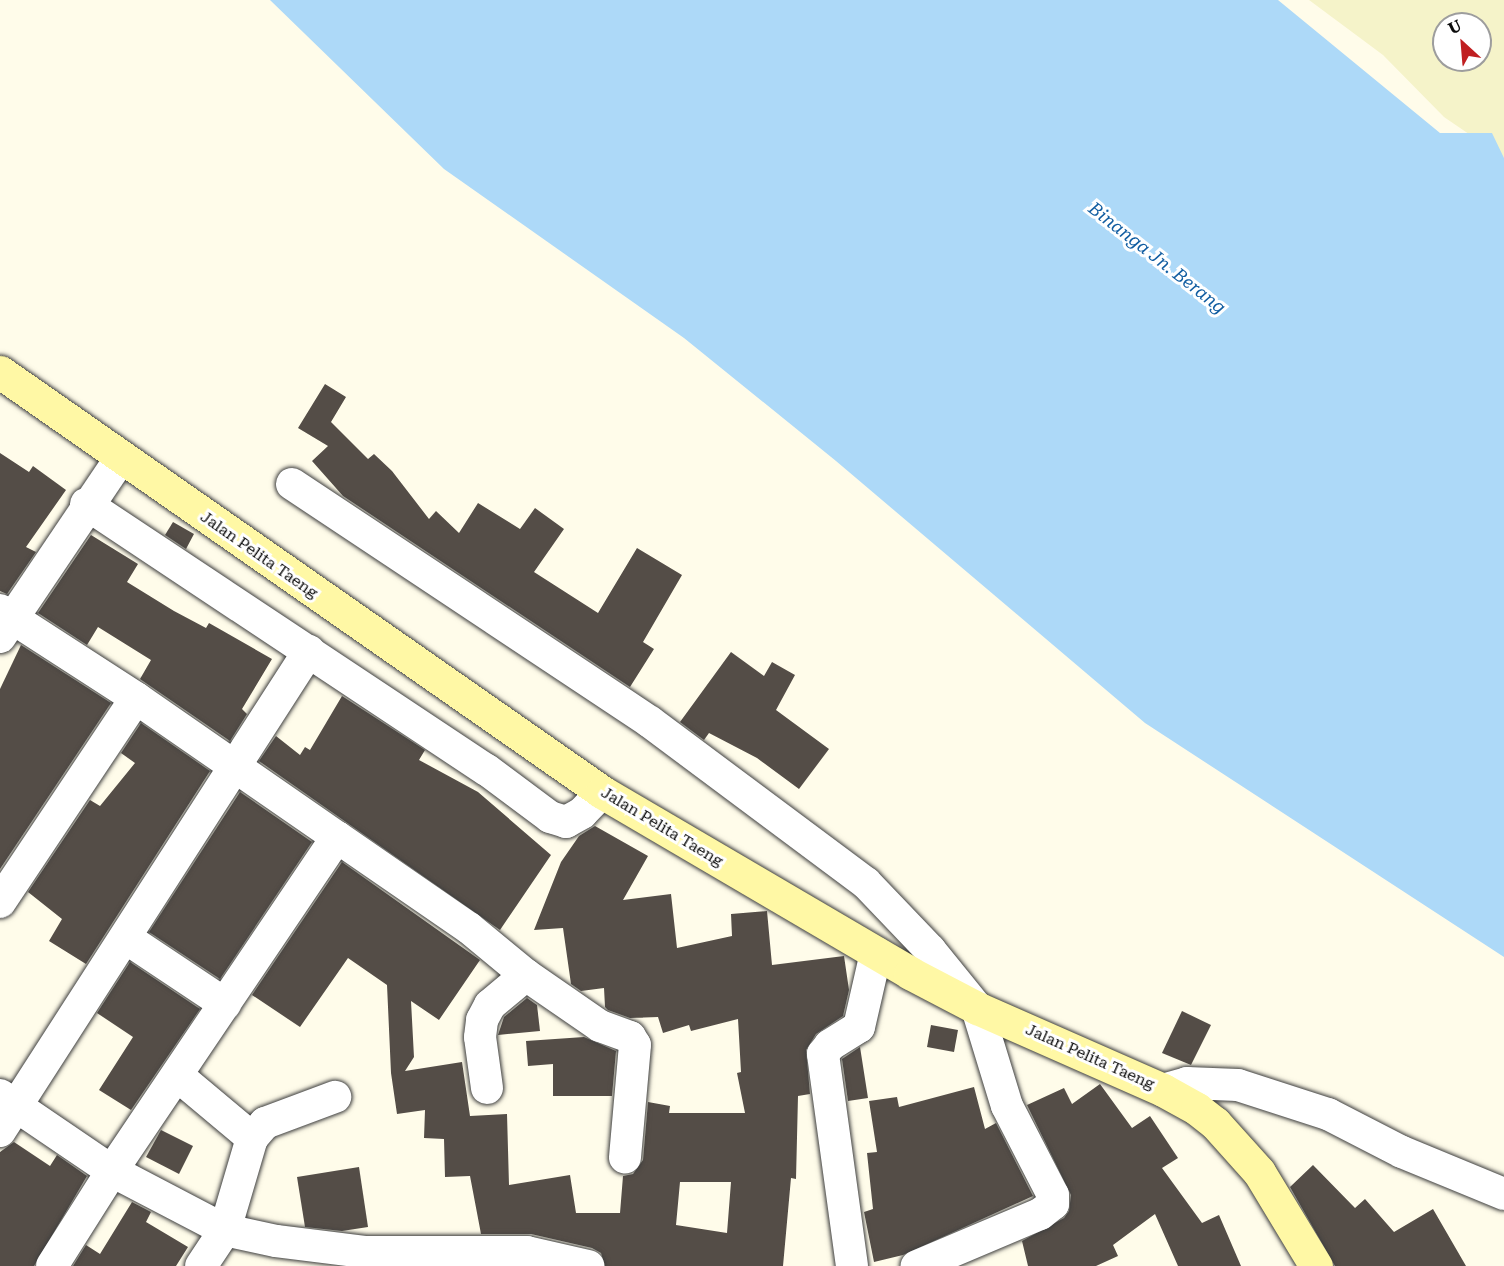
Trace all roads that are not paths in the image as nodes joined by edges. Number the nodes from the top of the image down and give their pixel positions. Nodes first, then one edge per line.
1 (0, 372) edge
2 (120, 459) junction
3 (292, 484) dead end
4 (86, 504) junction
5 (4, 622) edge
6 (309, 651) junction
7 (136, 698) junction
8 (236, 769) junction
9 (602, 792) junction
10 (337, 837) junction
11 (0, 902) edge
12 (126, 938) junction
13 (876, 953) junction
14 (526, 975) junction
15 (225, 1004) junction
16 (977, 1008) junction
17 (178, 1076) junction
18 (487, 1088) dead end
19 (1163, 1090) junction
20 (335, 1097) dead end
21 (5, 1111) edge
22 (252, 1138) junction
23 (625, 1158) dead end
24 (112, 1171) junction
25 (1504, 1194) edge
26 (225, 1230) junction
27 (52, 1266) edge
28 (201, 1266) edge
29 (588, 1266) edge
30 (852, 1266) edge
31 (917, 1266) edge
32 (1316, 1266) edge

1 - 2 street, Jalan Pelita Taeng
2 - 4 street
2 - 9 street, Jalan Pelita Taeng
3 - 16 street
4 - 5 street
4 - 6 street
5 - 7 street
6 - 8 street
6 - 9 street
7 - 8 street
7 - 11 street
8 - 10 street
8 - 12 street
9 - 13 street, Jalan Pelita Taeng
10 - 14 street
10 - 15 street
12 - 15 street
12 - 21 street
13 - 16 street, Jalan Pelita Taeng
13 - 30 street
14 - 18 street
14 - 23 street
15 - 17 street
16 - 19 street, Jalan Pelita Taeng
16 - 31 street
17 - 22 street
17 - 24 street
19 - 25 street
19 - 32 street, Jalan Pelita Taeng
20 - 22 street
21 - 24 street
22 - 26 street
24 - 26 street
24 - 27 street
26 - 28 street
26 - 29 street

